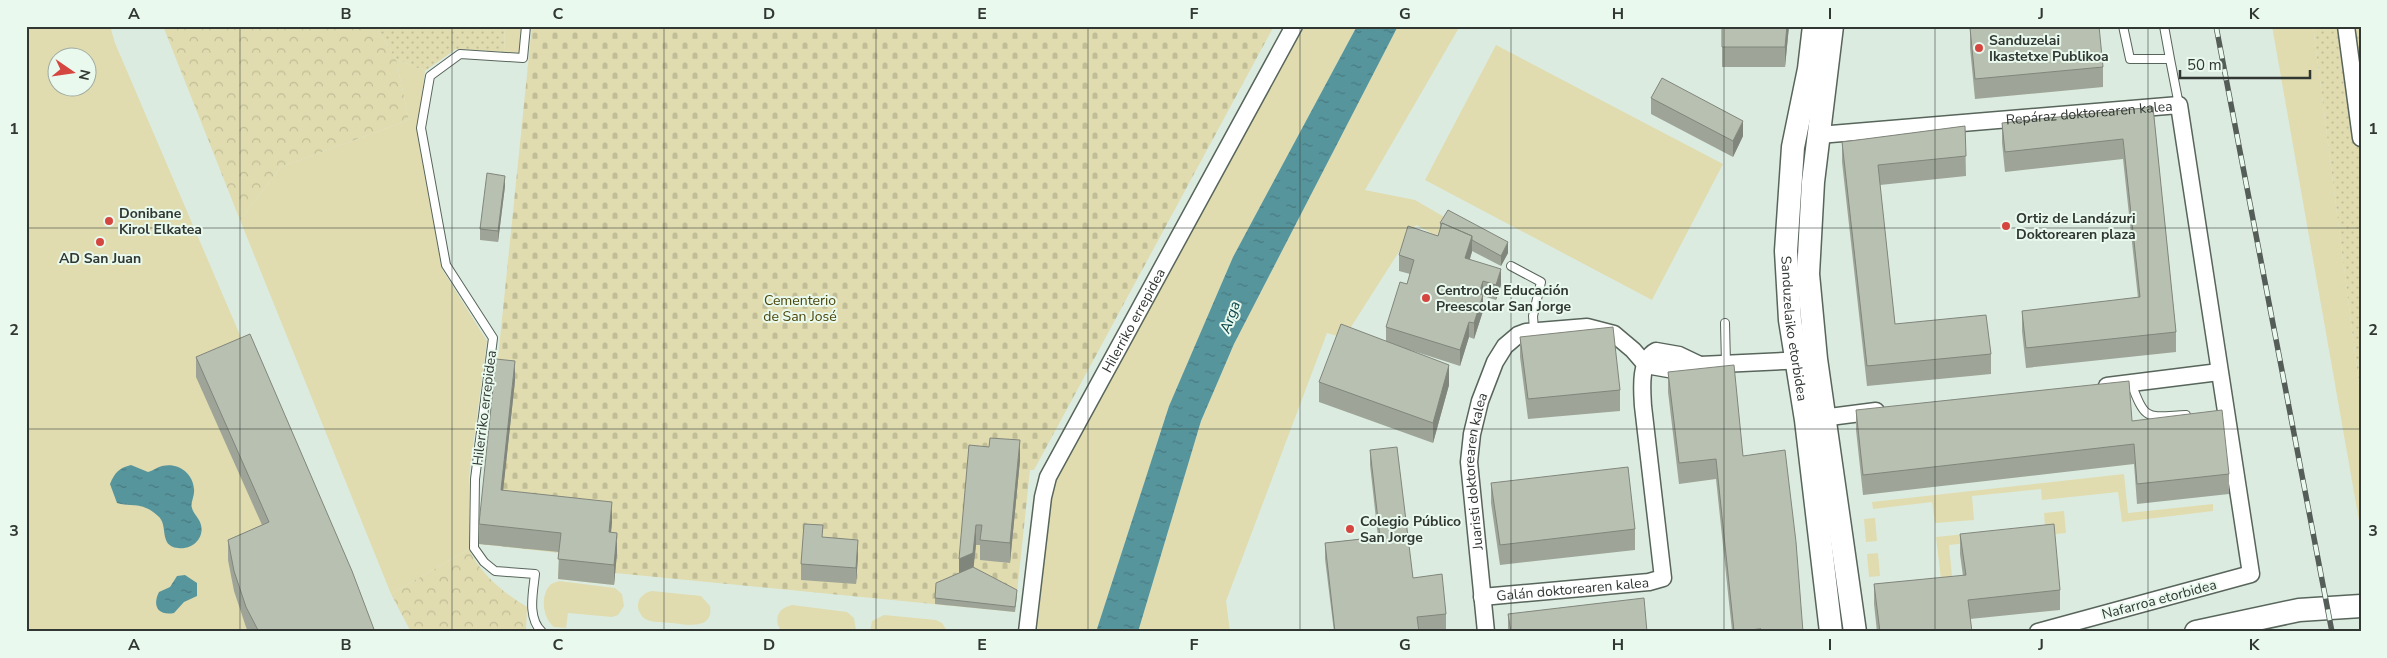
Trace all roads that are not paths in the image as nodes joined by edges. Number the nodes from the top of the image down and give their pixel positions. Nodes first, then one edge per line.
1 (526, 26) edge
2 (1294, 26) edge
3 (1814, 26) edge
4 (1832, 26) edge
5 (2123, 26) edge
6 (2164, 26) edge
7 (2346, 26) edge
8 (2170, 60) junction
9 (2179, 105) junction
10 (1819, 135) junction
11 (2361, 138) edge
12 (1511, 266) dead end
13 (1725, 322) dead end
14 (1534, 330) junction
15 (1806, 360) junction
16 (1726, 364) junction
17 (1646, 365) junction
18 (2219, 372) junction
19 (2131, 383) junction
20 (2092, 387) edge
21 (1888, 410) edge
22 (2198, 414) edge
23 (1816, 419) junction
24 (2251, 574) joint
25 (1482, 597) junction
26 (2361, 606) edge
27 (542, 632) edge
28 (1027, 632) edge
29 (1486, 632) edge
30 (1832, 632) edge
31 (1855, 632) edge
32 (2038, 632) edge
33 (2196, 632) edge

1 - 27 lane, Hilerriko errepidea
2 - 28 street, Hilerriko errepidea
3 - 15 main road, Sanduzelaiko etorbidea
4 - 10 main road, Sanduzelaiko etorbidea
5 - 8 lane
6 - 8 lane
7 - 11 street
8 - 9 lane
9 - 10 street, Repáraz doktorearen kalea
9 - 18 street, Repáraz doktorearen kalea
10 - 15 main road, Sanduzelaiko etorbidea
12 - 14 lane
13 - 16 lane
14 - 17 street
14 - 25 street, Juaristi doktorearen kalea
15 - 16 street
15 - 23 main road, Sanduzelaiko etorbidea
16 - 17 street
17 - 25 street, Galán doktorearen kalea
18 - 19 street
18 - 24 street, Repáraz doktorearen kalea
19 - 20 street
19 - 22 lane
21 - 23 street
23 - 30 main road, Sanduzelaiko etorbidea
23 - 31 main road, Sanduzelaiko etorbidea
24 - 32 street, Nafarroa etorbidea
25 - 29 street, Juaristi doktorearen kalea
26 - 33 main road

